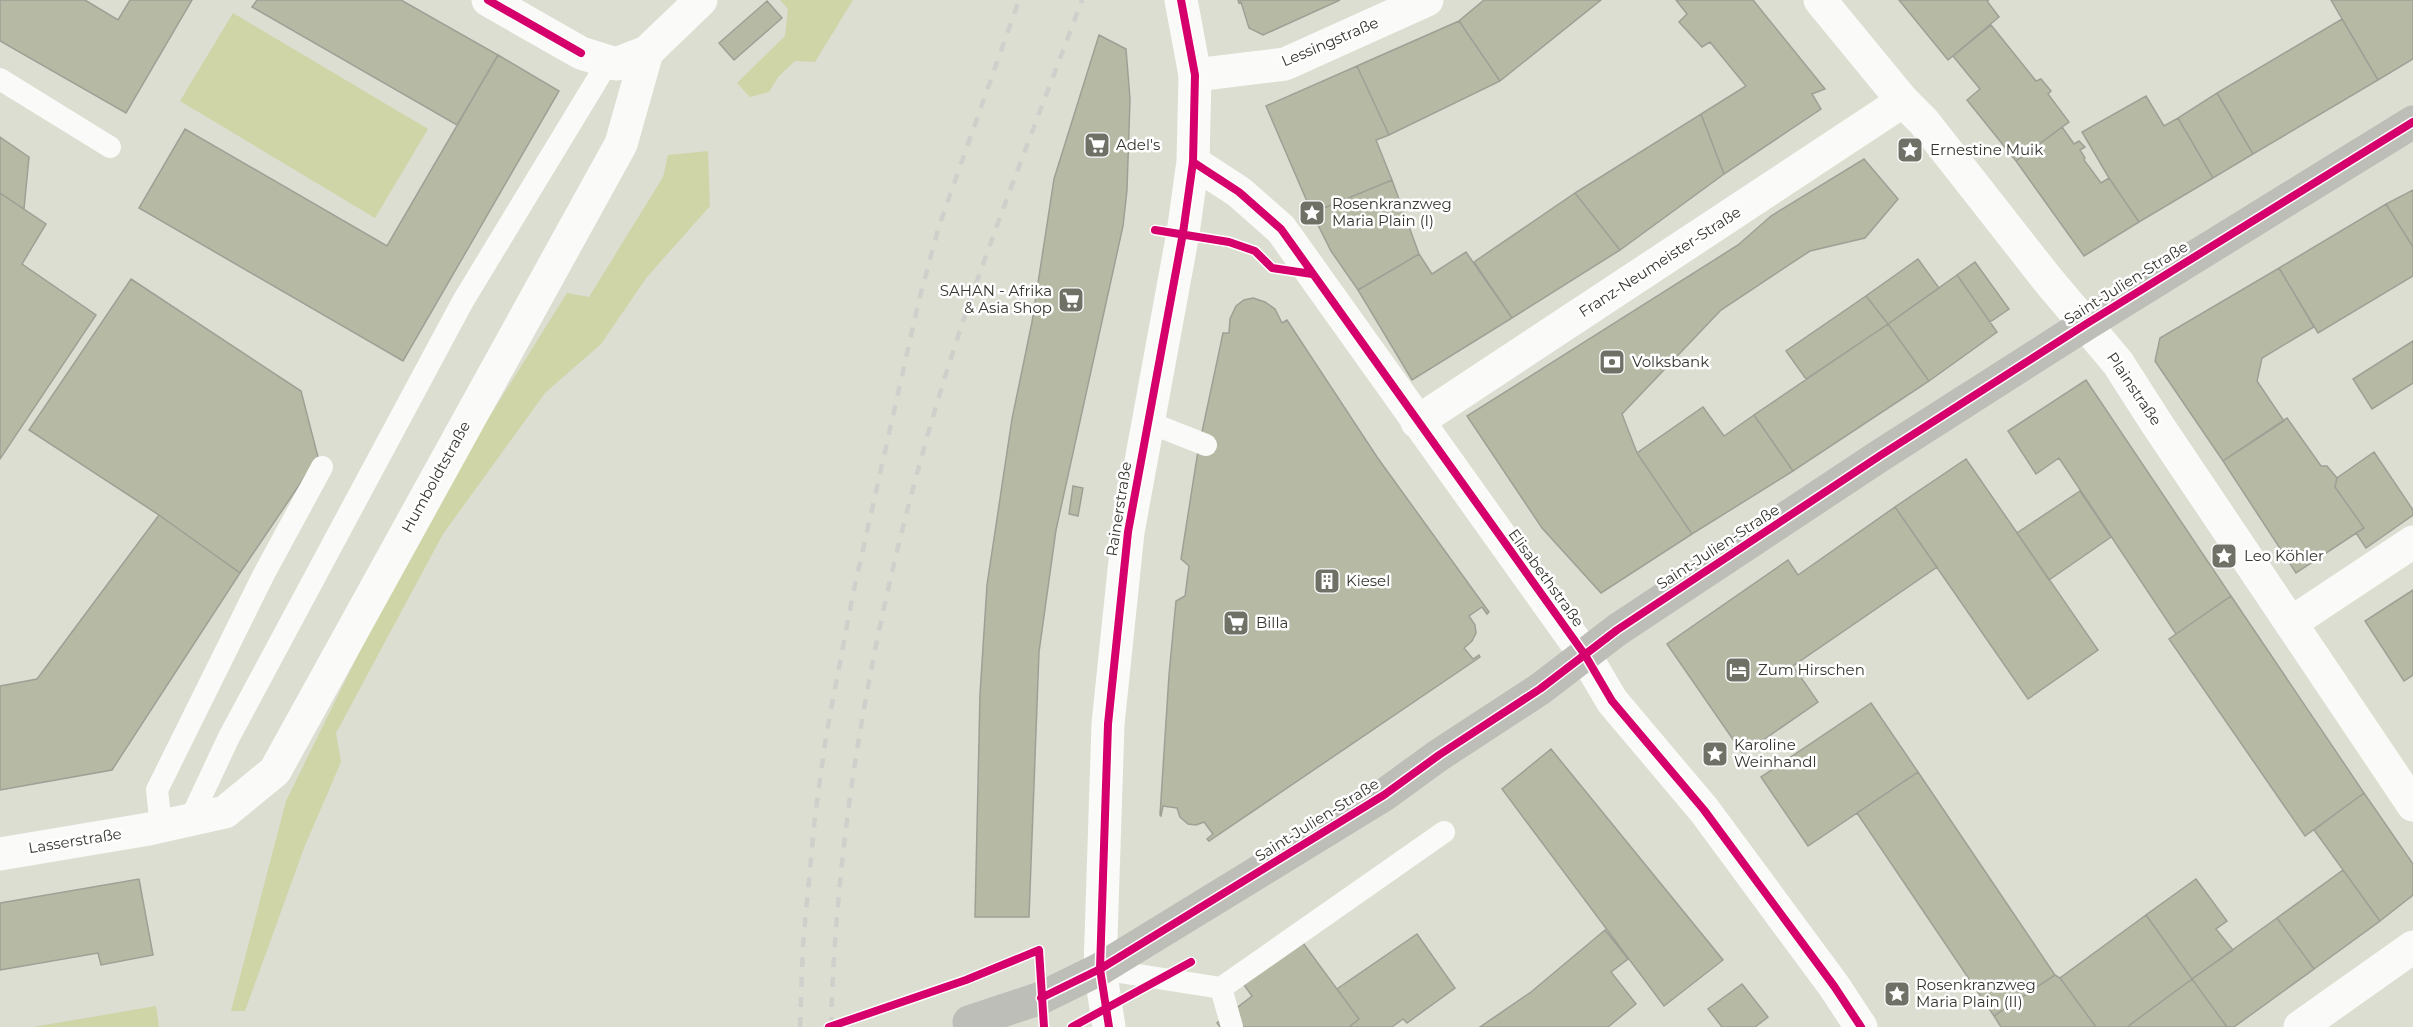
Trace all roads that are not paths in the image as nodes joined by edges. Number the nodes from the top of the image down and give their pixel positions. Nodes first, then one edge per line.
1 (488, 0) edge
2 (701, 0) edge
3 (1181, 0) edge
4 (1427, 0) edge
5 (1820, 0) edge
6 (647, 52) junction
7 (595, 57) junction
8 (1195, 75) junction
9 (0, 79) edge
10 (1903, 101) junction
11 (2413, 122) edge
12 (110, 147) dead end
13 (1193, 162) junction
14 (2086, 324) junction
15 (1148, 422) junction
16 (1417, 422) junction
17 (1206, 445) dead end
18 (322, 467) dead end
19 (2413, 542) edge
20 (2291, 623) junction
21 (1585, 656) junction
22 (2413, 804) edge
23 (167, 825) junction
24 (1444, 832) dead end
25 (0, 854) edge
26 (2413, 947) edge
27 (1100, 969) junction
28 (1221, 988) junction
29 (969, 1022) dead end
30 (1109, 1027) edge
31 (1232, 1027) edge
32 (1861, 1027) edge
33 (2300, 1027) edge

1 - 7 street
2 - 6 street
3 - 8 street, Rainerstraße
4 - 8 street, Lessingstraße
5 - 10 street, Plainstraße
6 - 7 street
6 - 23 street, Humboldtstraße
7 - 23 lane
8 - 13 street, Rainerstraße
9 - 12 lane
10 - 14 street, Plainstraße
10 - 16 street, Franz-Neumeister-Straße
11 - 14 main road, Saint-Julien-Straße
13 - 15 street, Rainerstraße
13 - 16 street, Elisabethstraße
14 - 20 street, Plainstraße
14 - 21 main road, Saint-Julien-Straße
15 - 17 lane
15 - 27 street, Rainerstraße
16 - 21 street, Elisabethstraße
18 - 23 lane
19 - 20 street
20 - 22 street, Plainstraße
21 - 27 main road, Saint-Julien-Straße
21 - 32 street, Elisabethstraße
23 - 25 street, Lasserstraße
24 - 28 lane
26 - 33 street
27 - 28 lane
27 - 29 main road, Saint-Julien-Straße
27 - 30 street, Rainerstraße
28 - 31 lane

